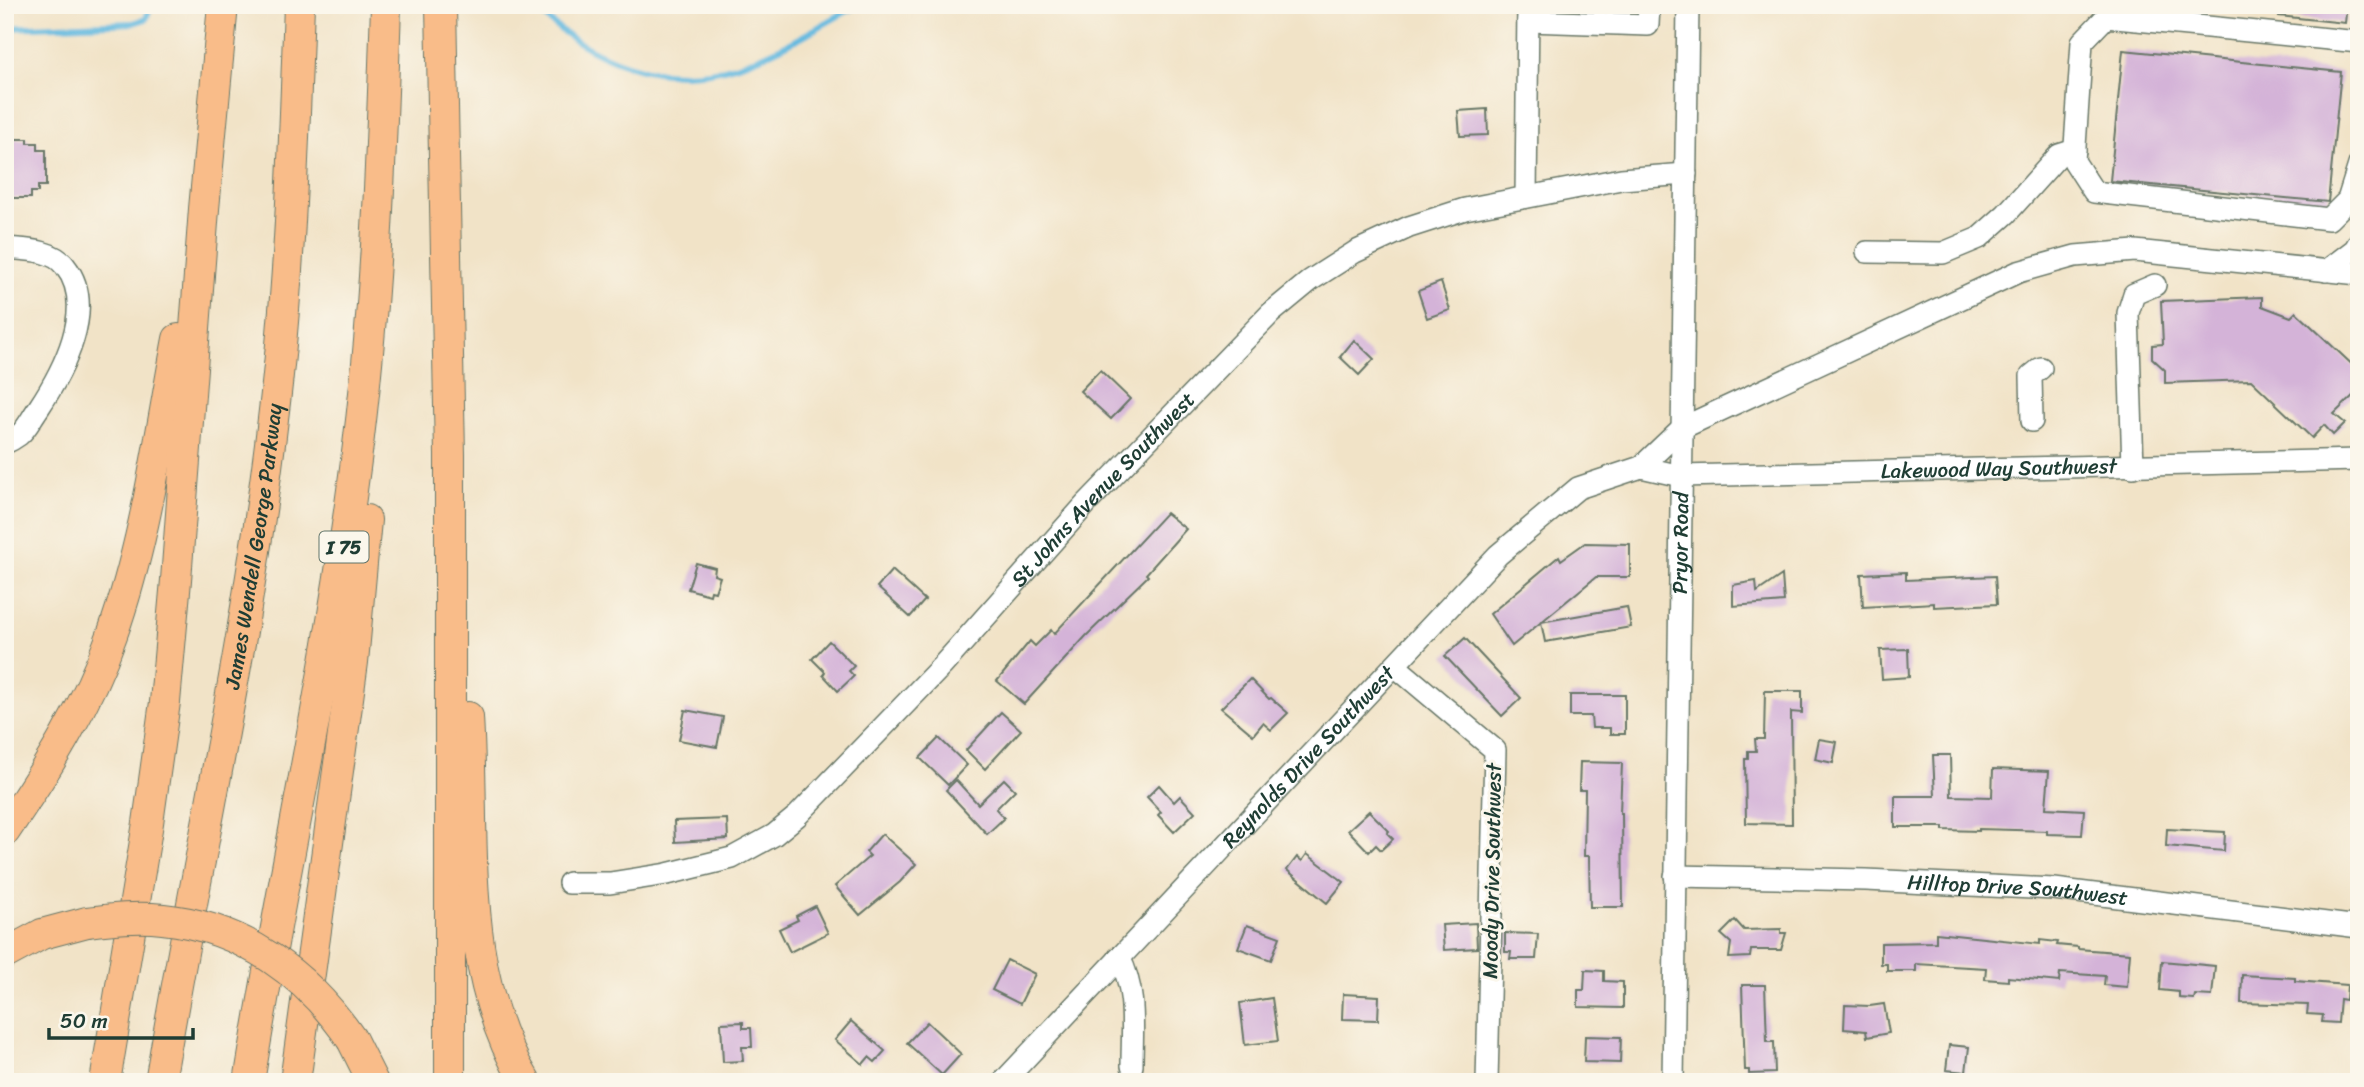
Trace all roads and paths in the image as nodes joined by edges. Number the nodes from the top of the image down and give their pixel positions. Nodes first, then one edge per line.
1 (223, 5) edge
2 (299, 5) edge
3 (386, 5) edge
4 (441, 5) edge
5 (1649, 5) edge
6 (1688, 5) edge
7 (1528, 13) edge
8 (2359, 42) edge
9 (2075, 150) junction
10 (2359, 165) edge
11 (1686, 174) junction
12 (1526, 197) junction
13 (204, 209) junction
14 (2359, 242) edge
15 (376, 243) junction
16 (5, 248) edge
17 (1867, 252) dead end
18 (2326, 271) junction
19 (2359, 274) edge
20 (2155, 285) dead end
21 (2041, 368) dead end
22 (2032, 421) dead end
23 (1682, 428) junction
24 (5, 443) edge
25 (450, 455) junction
26 (2359, 460) edge
27 (1641, 467) junction
28 (2133, 467) junction
29 (1681, 476) junction
30 (1395, 666) junction
31 (5, 831) edge
32 (1675, 876) junction
33 (569, 883) dead end
34 (2359, 927) edge
35 (5, 954) edge
36 (1119, 957) junction
37 (1132, 1066) dead end
38 (105, 1082) edge
39 (160, 1082) edge
40 (249, 1082) edge
41 (295, 1082) edge
42 (373, 1082) edge
43 (450, 1082) edge
44 (526, 1082) edge
45 (1003, 1082) edge
46 (1487, 1082) edge
47 (1673, 1082) edge

1 - 13 highway
2 - 39 highway, James Wendell George Parkway
3 - 15 highway, I 75
4 - 25 highway
5 - 7 street
6 - 11 street, Pryor Road
7 - 12 street
8 - 9 street
9 - 10 street
9 - 17 street
11 - 12 street, St Johns Avenue Southwest
11 - 23 street, Pryor Road
12 - 33 street, St Johns Avenue Southwest
13 - 31 highway
13 - 38 highway
14 - 18 street
15 - 40 highway, I 75
15 - 41 highway
16 - 24 street
18 - 19 street
18 - 23 street
20 - 28 street
21 - 22 street
23 - 27 street
23 - 29 street, Pryor Road
25 - 43 highway
25 - 44 highway
26 - 28 street, Lakewood Way Southwest
27 - 29 street, Lakewood Way Southwest
27 - 30 street, Reynolds Drive Southwest
28 - 29 street, Lakewood Way Southwest
29 - 32 street, Pryor Road
30 - 36 street, Reynolds Drive Southwest
30 - 46 street, Moody Drive Southwest
32 - 34 street, Hilltop Drive Southwest
32 - 47 street, Pryor Road
35 - 42 highway, bridge
36 - 37 street
36 - 45 street, Reynolds Drive Southwest

